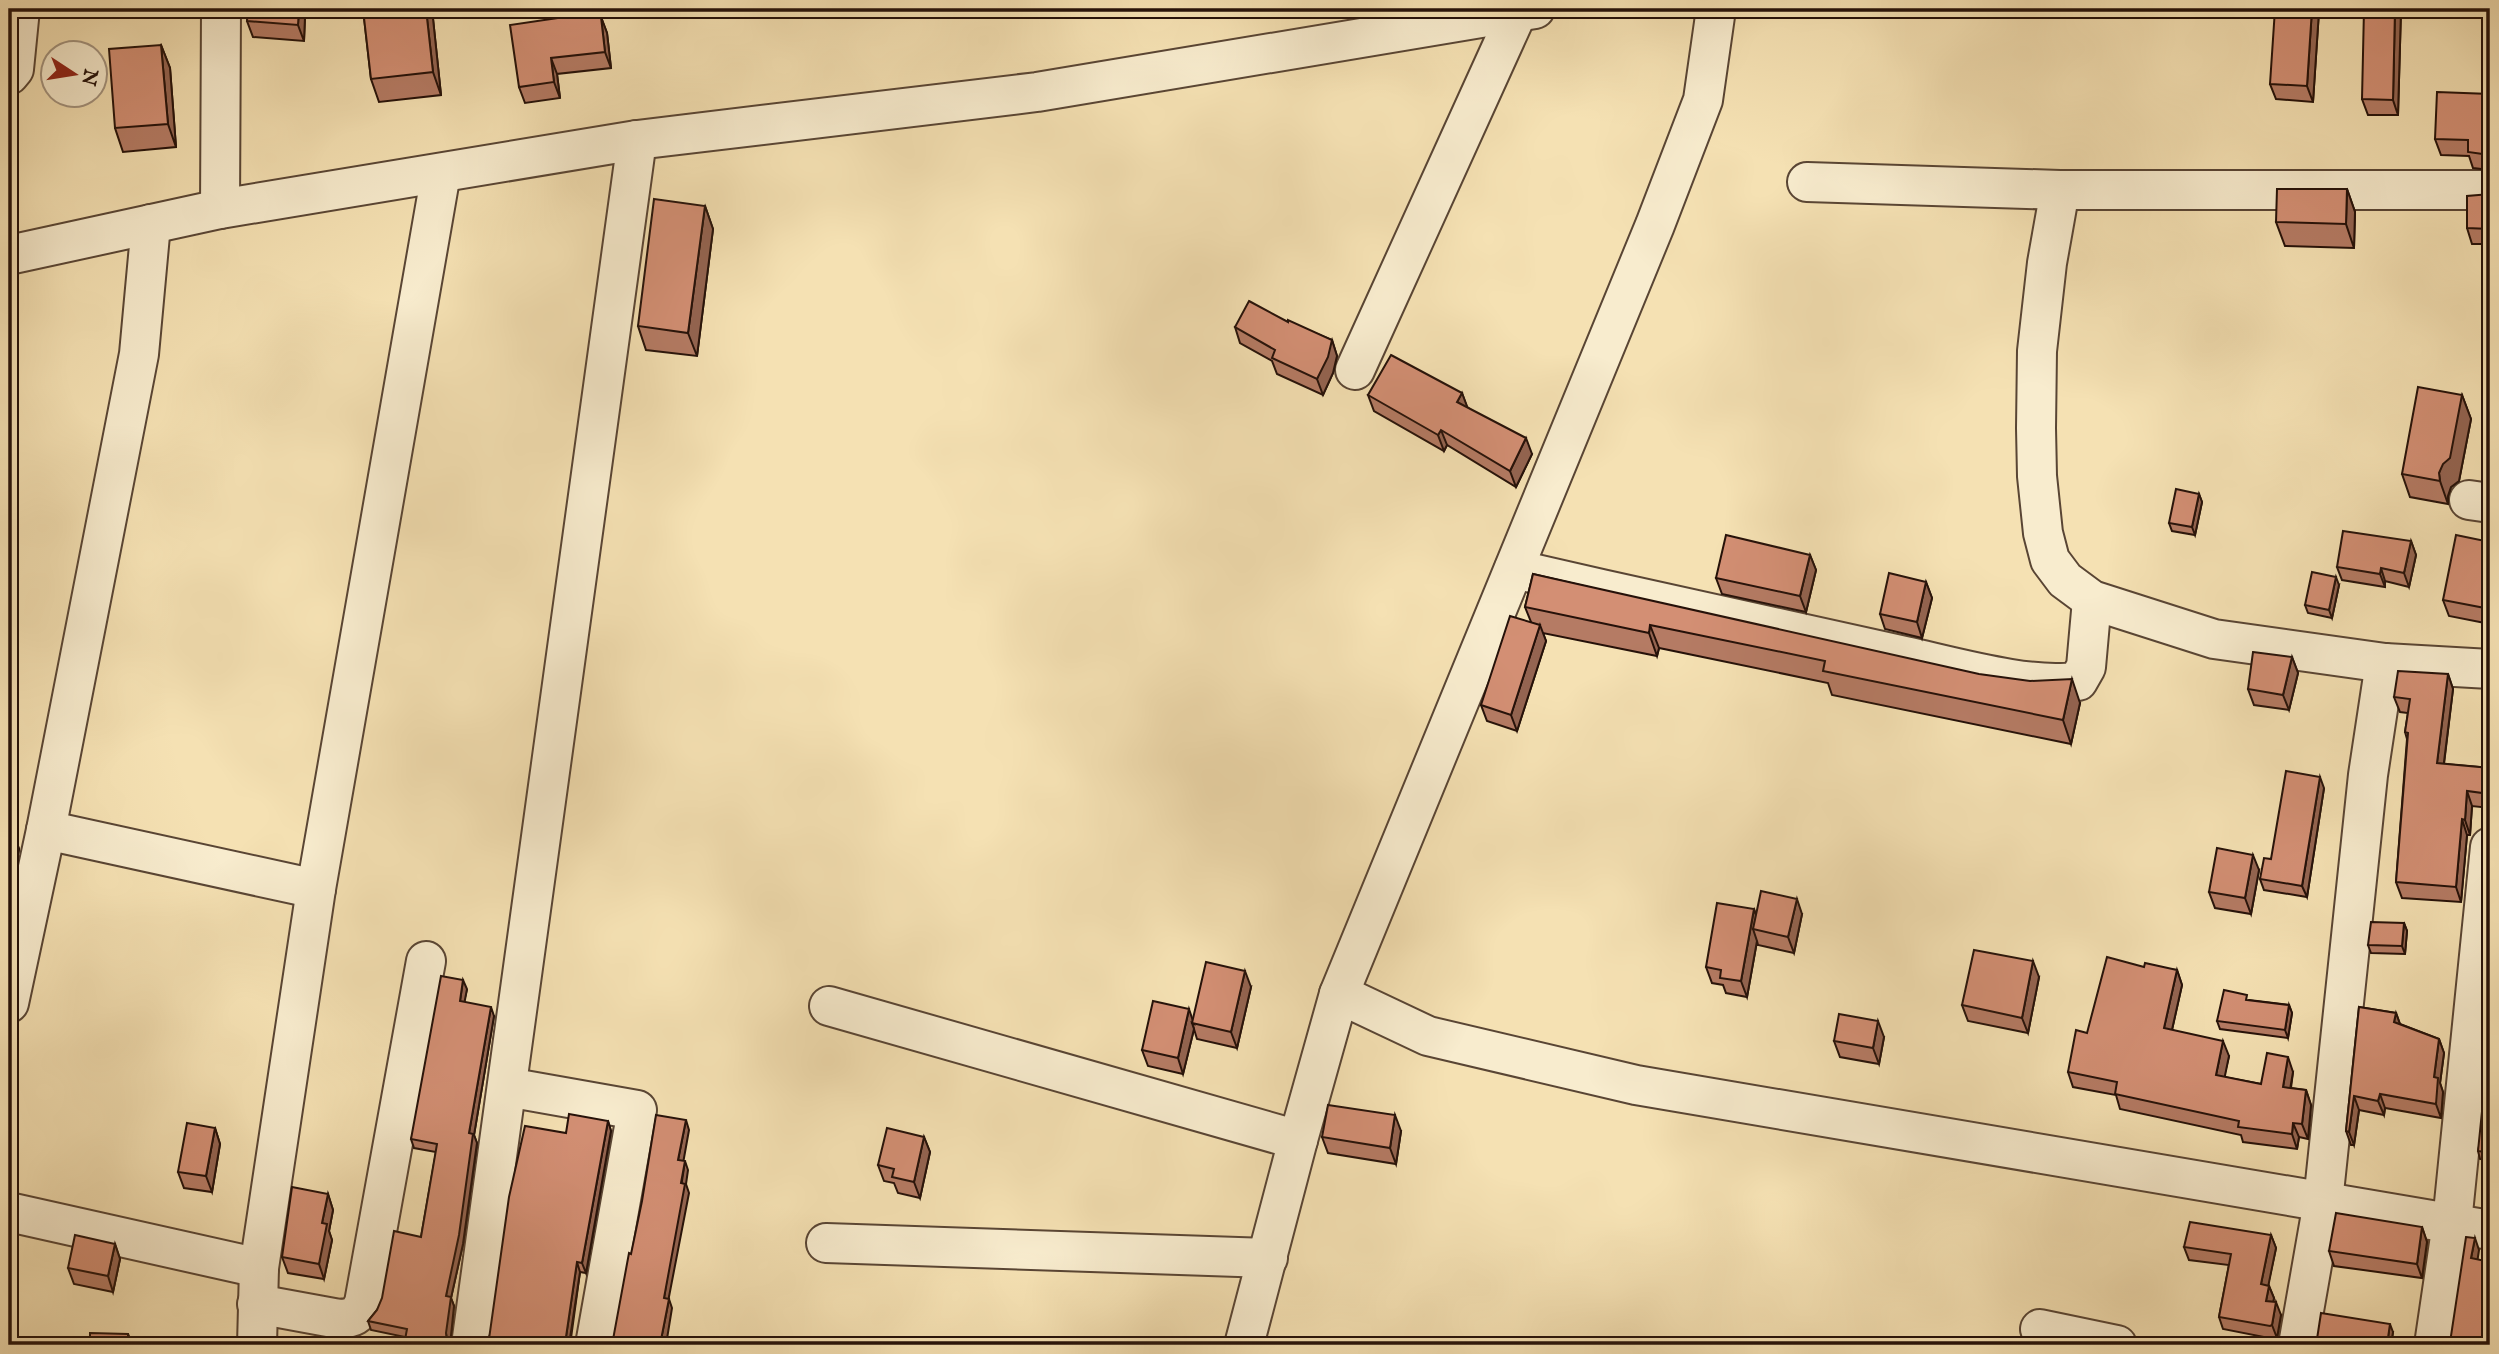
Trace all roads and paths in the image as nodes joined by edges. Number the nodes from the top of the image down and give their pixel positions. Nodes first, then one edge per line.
1 (20, 9) edge
2 (221, 9) edge
3 (1716, 9) edge
4 (1527, 10) edge
5 (9, 75) edge
6 (637, 141) junction
7 (441, 173) junction
8 (1807, 181) dead end
9 (2060, 190) junction
10 (2490, 190) edge
11 (220, 209) junction
12 (151, 225) junction
13 (9, 255) edge
14 (1355, 370) dead end
15 (1514, 569) junction
16 (2092, 600) junction
17 (2385, 663) junction
18 (2490, 668) edge
19 (46, 831) junction
20 (2490, 847) edge
21 (316, 889) junction
22 (426, 961) dead end
23 (10, 988) edge
24 (1339, 994) junction
25 (829, 1006) dead end
26 (507, 1087) junction
27 (1298, 1140) junction
28 (2323, 1202) junction
29 (9, 1212) edge
30 (2452, 1223) junction
31 (2490, 1230) edge
32 (826, 1243) dead end
33 (1268, 1258) junction
34 (258, 1286) junction
35 (2040, 1329) dead end
36 (257, 1345) edge
37 (471, 1345) edge
38 (595, 1345) edge
39 (1244, 1345) edge
40 (2117, 1345) edge
41 (2298, 1345) edge
42 (2434, 1345) edge

1 - 5 street
2 - 11 street
3 - 15 street
4 - 6 street
4 - 14 street
6 - 7 street
6 - 26 street
7 - 11 street
7 - 21 street
8 - 9 street
9 - 10 street
9 - 16 street
11 - 12 street
12 - 13 street
12 - 19 street
15 - 16 street
15 - 24 street
16 - 17 street
17 - 18 street
17 - 28 street
19 - 21 street
19 - 23 street
20 - 30 street
21 - 34 street
22 - 34 street
24 - 27 street
24 - 28 street
25 - 27 street
26 - 37 street
26 - 38 street
27 - 33 street
28 - 30 street
28 - 41 street
29 - 34 street
30 - 31 street
30 - 42 street
32 - 33 street
33 - 39 street
34 - 36 street
35 - 40 street

